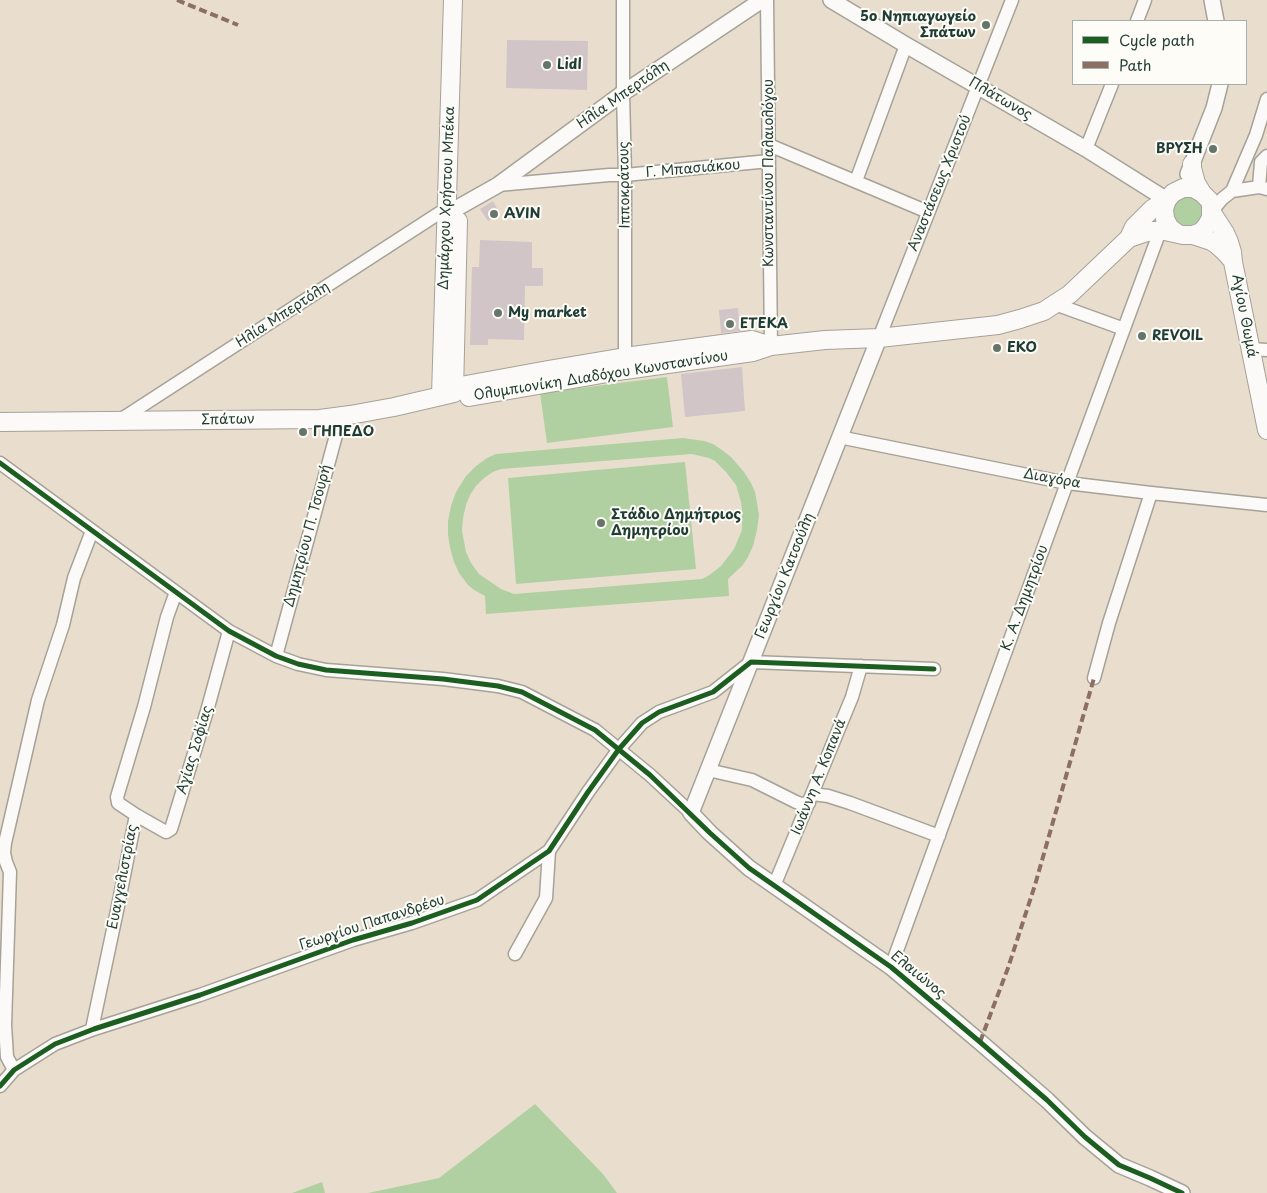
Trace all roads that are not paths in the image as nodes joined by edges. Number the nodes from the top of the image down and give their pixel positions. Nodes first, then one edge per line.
1 (453, 0) edge
2 (464, 0) edge
3 (623, 0) edge
4 (762, 0) edge
5 (768, 0) edge
6 (831, 0) edge
7 (1012, 0) edge
8 (1145, 0) edge
9 (1212, 0) edge
10 (1136, 20) edge
11 (1216, 20) edge
12 (906, 45) junction
13 (1112, 85) edge
14 (1220, 85) edge
15 (978, 87) junction
16 (623, 94) junction
17 (1267, 99) edge
18 (769, 145) junction
19 (1086, 149) junction
20 (1248, 154) junction
21 (1264, 159) edge
22 (769, 161) junction
23 (1192, 164) junction
24 (625, 175) junction
25 (856, 181) junction
26 (498, 185) junction
27 (1263, 188) edge
28 (1232, 191) junction
29 (1210, 202) junction
30 (1164, 203) junction
31 (453, 207) junction
32 (928, 212) junction
33 (1160, 231) junction
34 (1185, 234) junction
35 (1134, 236) junction
36 (1233, 262) junction
37 (1055, 304) junction
38 (1124, 329) junction
39 (879, 338) junction
40 (771, 346) junction
41 (1259, 349) edge
42 (625, 364) junction
43 (447, 395) junction
44 (341, 417) junction
45 (118, 421) junction
46 (0, 422) edge
47 (1267, 430) edge
48 (839, 437) junction
49 (0, 463) edge
50 (1067, 483) junction
51 (1151, 493) junction
52 (1267, 505) edge
53 (92, 531) junction
54 (176, 592) junction
55 (229, 631) junction
56 (276, 656) junction
57 (751, 662) junction
58 (861, 666) junction
59 (934, 669) dead end
60 (1094, 678) dead end
61 (619, 749) junction
62 (708, 770) junction
63 (811, 798) junction
64 (691, 813) junction
65 (136, 815) junction
66 (939, 836) junction
67 (549, 851) junction
68 (774, 886) junction
69 (515, 954) dead end
70 (891, 967) junction
71 (92, 1029) junction
72 (14, 1070) junction
73 (0, 1086) edge
74 (1182, 1193) edge

1 - 31 main road, Δημάρχου Χρήστου Μπέκα
2 - 31 main road, Δημάρχου Χρήστου Μπέκα
3 - 16 street, Ιπποκράτους
4 - 16 street, Ηλία Μπερτόλη
5 - 18 street, Κωνσταντίνου Παλαιολόγου
6 - 12 street, Πλάτωνος
7 - 15 street, Αναστάσεως Χριστού
8 - 10 street
9 - 11 street
12 - 15 street, Πλάτωνος
12 - 25 street
13 - 19 street
14 - 23 street
15 - 19 street, Πλάτωνος
15 - 32 street, Αναστάσεως Χριστού
16 - 24 street, Ιπποκράτους
16 - 26 street, Ηλία Μπερτόλη
17 - 20 street
18 - 22 street, Κωνσταντίνου Παλαιολόγου
18 - 25 street
19 - 30 street, Πλάτωνος
20 - 21 street
20 - 28 street
21 - 27 street
22 - 24 street, Γ. Μπασιάκου
22 - 40 street, Κωνσταντίνου Παλαιολόγου
23 - 29 main road, Αγίου Θωμά
23 - 30 street
24 - 26 street, Γ. Μπασιάκου
24 - 42 street, Ιπποκράτους
25 - 32 street
26 - 31 street, Ηλία Μπερτόλη
27 - 28 street
28 - 29 street
29 - 30 main road
29 - 34 main road
29 - 36 main road, Αγίου Θωμά
30 - 34 main road
30 - 35 main road, Ολυμπιονίκη Διαδόχου Κωνσταντίνου
31 - 43 main road, Δημάρχου Χρήστου Μπέκα
31 - 45 street, Ηλία Μπερτόλη
32 - 39 street, Αναστάσεως Χριστού
33 - 34 main road, Αγίου Θωμά
33 - 35 main road, Αγίου Θωμά
33 - 38 street, Κ. Α. Δημητρίου
34 - 36 main road, Αγίου Θωμά
35 - 37 main road, Ολυμπιονίκη Διαδόχου Κωνσταντίνου
36 - 41 main road, Αγίου Θωμά
37 - 38 street
37 - 39 main road, Ολυμπιονίκη Διαδόχου Κωνσταντίνου
38 - 50 street, Κ. Α. Δημητρίου
39 - 40 main road, Ολυμπιονίκη Διαδόχου Κωνσταντίνου
39 - 48 street, Γεωργίου Κατσούλη
40 - 42 main road, Ολυμπιονίκη Διαδόχου Κωνσταντίνου
41 - 47 main road, Αγίου Θωμά
42 - 43 main road, Ολυμπιονίκη Διαδόχου Κωνσταντίνου
43 - 44 main road, Σπάτων
44 - 45 main road, Σπάτων
44 - 56 street, Δημητρίου Π. Τσουρή
45 - 46 main road, Σπάτων
48 - 50 street, Διαγόρα
48 - 57 street, Γεωργίου Κατσούλη
49 - 53 street, Ελαιώνος
50 - 51 street, Διαγόρα
50 - 66 street, Κ. Α. Δημητρίου
51 - 52 street, Διαγόρα
51 - 60 street
53 - 54 street, Ελαιώνος
53 - 72 street
54 - 55 street, Ελαιώνος
54 - 65 street, Ευαγγελιστρίας
55 - 56 street, Ελαιώνος
55 - 65 street, Αγίας Σοφίας
56 - 61 street, Ελαιώνος
57 - 58 street
57 - 61 street, Γεωργίου Παπανδρέου
57 - 62 street, Γεωργίου Κατσούλη
58 - 59 street
58 - 63 street, Ιωάννη Α. Κοπανά
61 - 64 street, Ελαιώνος
61 - 67 street, Γεωργίου Παπανδρέου
62 - 63 street
62 - 64 street, Γεωργίου Κατσούλη
63 - 66 street
63 - 68 street, Ιωάννη Α. Κοπανά
64 - 68 street, Ελαιώνος
65 - 71 street, Ευαγγελιστρίας
66 - 70 street, Κ. Α. Δημητρίου
67 - 69 street
67 - 71 street, Γεωργίου Παπανδρέου
68 - 70 street, Ελαιώνος
70 - 74 street, Ελαιώνος
71 - 72 street, Γεωργίου Παπανδρέου
72 - 73 street, Γεωργίου Παπανδρέου

